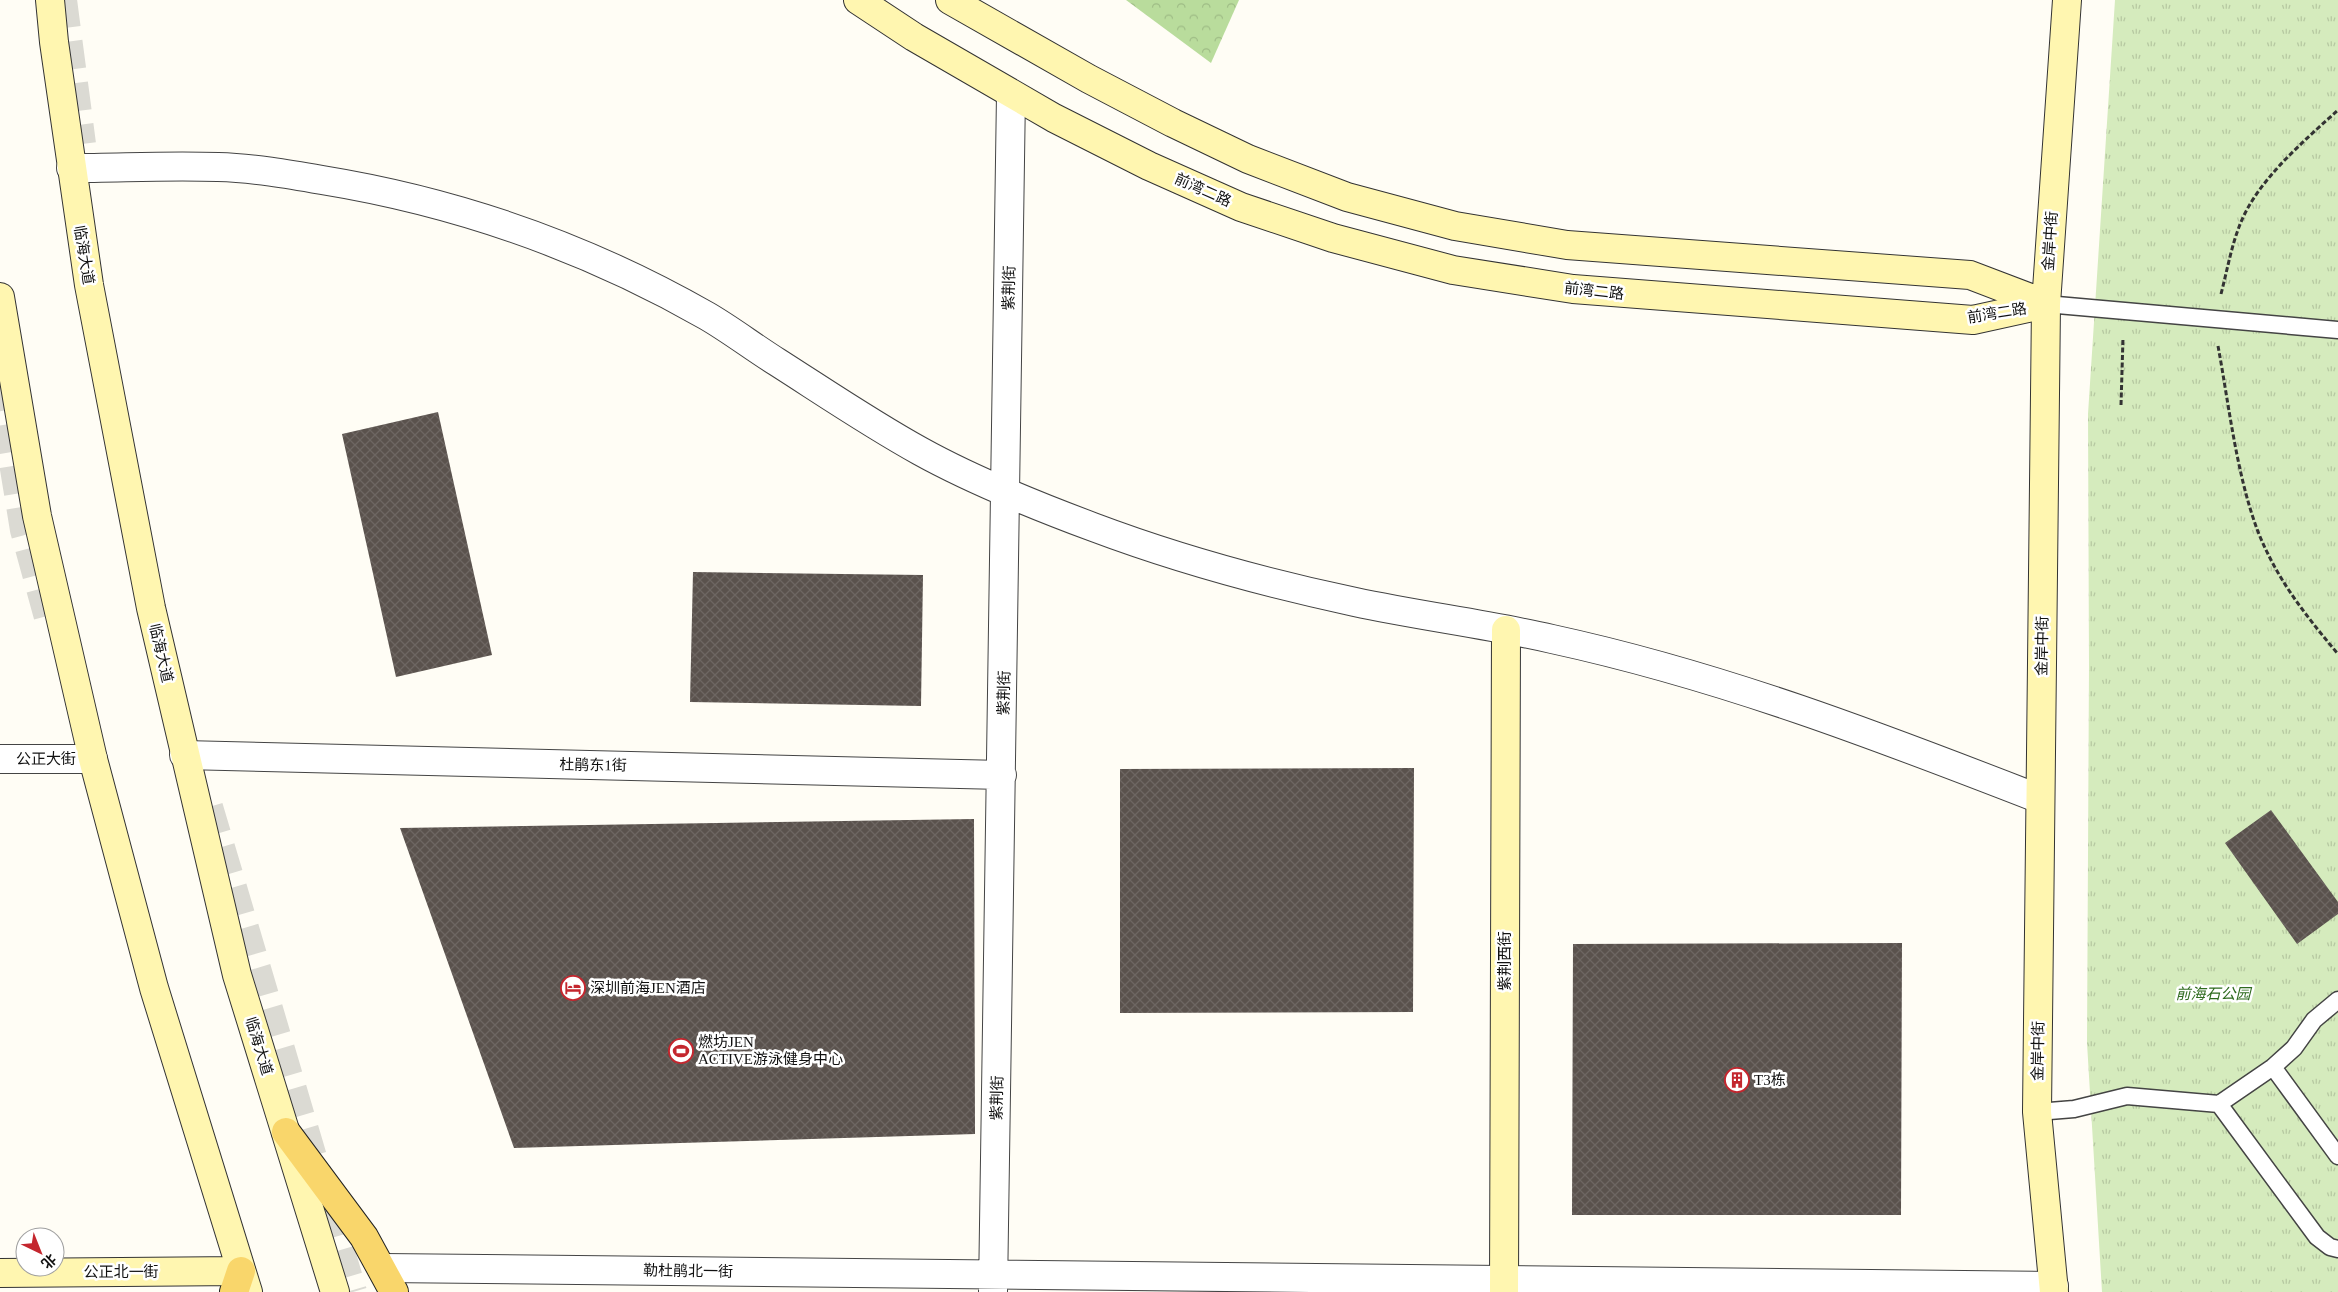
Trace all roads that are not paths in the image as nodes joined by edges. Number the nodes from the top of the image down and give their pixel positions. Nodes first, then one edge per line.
1 (50, 0) edge
2 (858, 0) edge
3 (950, 0) edge
4 (2067, 0) edge
5 (1011, 94) junction
6 (71, 168) junction
7 (0, 298) edge
8 (2046, 304) junction
9 (2338, 330) edge
10 (1007, 492) junction
11 (1506, 630) junction
12 (184, 755) junction
13 (0, 759) edge
14 (93, 759) junction
15 (1002, 775) junction
16 (2040, 799) junction
17 (2338, 1000) edge
18 (2273, 1067) junction
19 (2219, 1104) junction
20 (2037, 1112) junction
21 (286, 1132) junction
22 (2338, 1156) edge
23 (2338, 1249) edge
24 (0, 1273) edge
25 (389, 1280) edge
26 (993, 1283) edge
27 (241, 1285) edge
28 (1504, 1286) edge
29 (2054, 1289) edge
30 (335, 1292) edge

1 - 6 street, 临海大道
2 - 5 street, 前湾二路
3 - 8 street, 前湾二路
4 - 8 street, 金岸中街
5 - 8 street, 前湾二路
5 - 10 street, 紫荆街
6 - 10 street
6 - 12 street, 临海大道
7 - 14 street
8 - 9 lane
8 - 16 street, 金岸中街
10 - 11 street
10 - 15 street, 紫荆街
11 - 16 street
11 - 28 street, 紫荆西街
12 - 15 street, 杜鹃东1街
12 - 21 street, 临海大道
13 - 14 street, 公正大街
14 - 27 street
15 - 26 street, 紫荆街
16 - 20 street, 金岸中街
17 - 18 lane
18 - 19 lane
18 - 22 lane
19 - 20 lane
19 - 23 lane
20 - 29 street, 金岸中街
21 - 25 main road
21 - 30 street, 临海大道
24 - 27 street, 公正北一街
25 - 26 street, 勒杜鹃北一街
26 - 28 street, 勒杜鹃北一街
28 - 29 street, 勒杜鹃北一街

